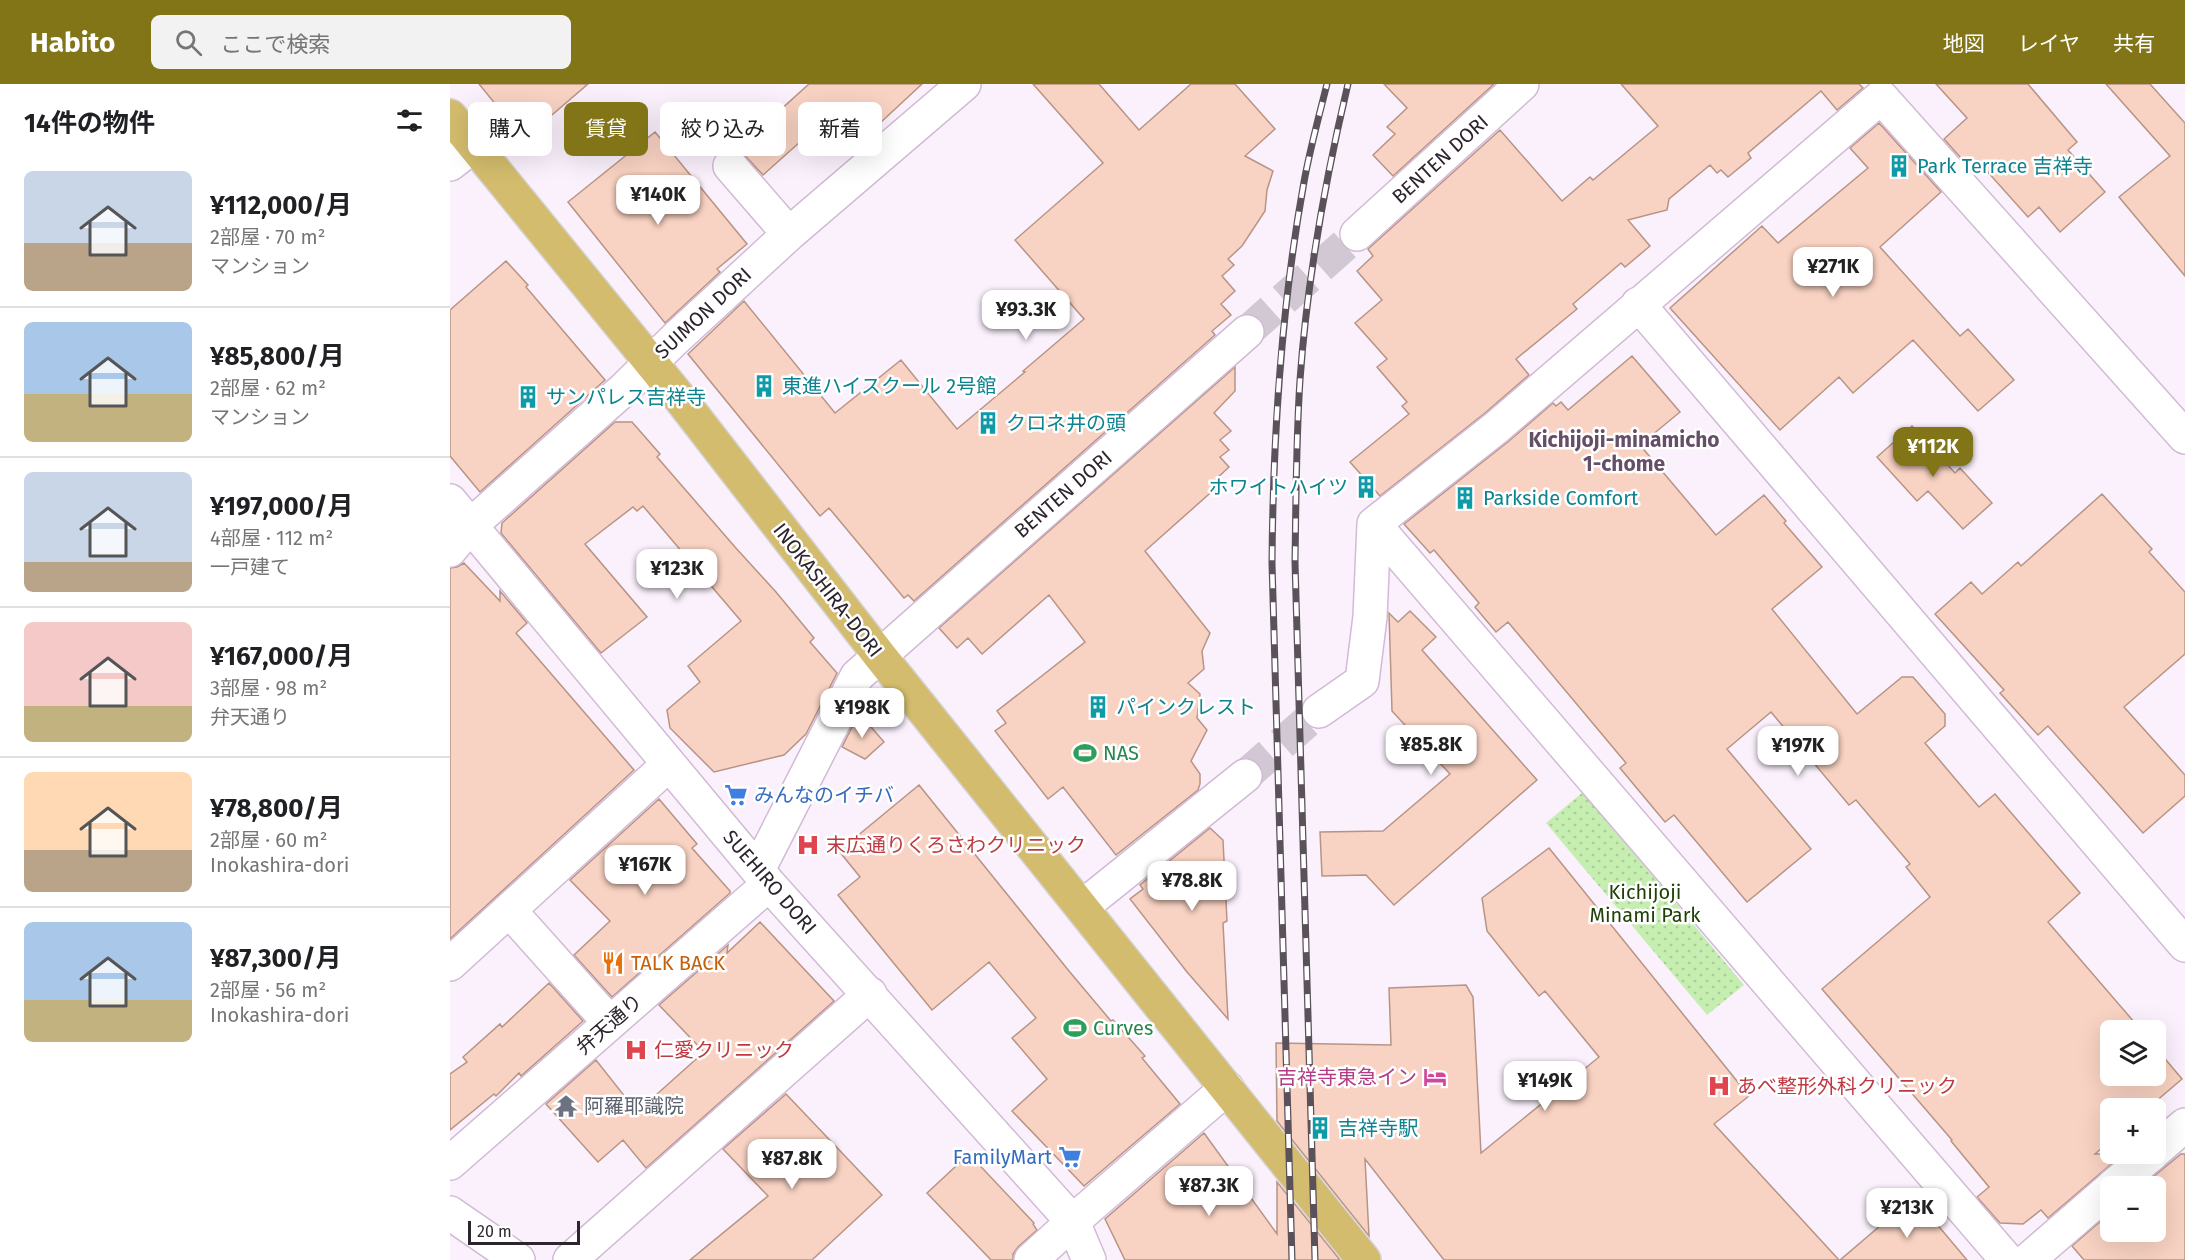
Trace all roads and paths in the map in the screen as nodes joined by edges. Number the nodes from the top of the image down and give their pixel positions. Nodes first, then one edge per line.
1 (964, 84) edge
2 (1522, 84) edge
3 (1889, 91) edge
4 (450, 116) edge
5 (462, 155) edge
6 (730, 166) dead end
7 (789, 234) junction
8 (1357, 234) tunnel mouth
9 (1638, 304) junction
10 (1247, 332) tunnel mouth
11 (650, 362) junction
12 (2185, 437) edge
13 (450, 501) edge
14 (1374, 524) junction
15 (471, 525) junction
16 (450, 550) edge
17 (879, 656) junction
18 (1319, 711) tunnel mouth
19 (669, 764) junction
20 (1245, 776) tunnel mouth
21 (763, 877) junction
22 (1082, 907) junction
23 (509, 910) junction
24 (2185, 945) edge
25 (450, 964) edge
26 (870, 994) junction
27 (610, 1023) junction
28 (1227, 1088) junction
29 (2185, 1125) edge
30 (2166, 1141) edge
31 (450, 1163) edge
32 (2140, 1164) edge
33 (2126, 1176) edge
34 (2100, 1198) edge
35 (450, 1213) edge
36 (1073, 1222) junction
37 (518, 1260) edge
38 (570, 1260) edge
39 (1031, 1260) edge
40 (1089, 1260) edge
41 (1364, 1260) edge
42 (2007, 1260) edge
43 (2028, 1260) edge

1 - 7 street, SUIMON DORI
2 - 8 street, BENTEN DORI
3 - 9 street
3 - 12 street
4 - 5 main road, INOKASHIRA-DORI
5 - 11 main road, INOKASHIRA-DORI
6 - 7 street
7 - 11 street, SUIMON DORI
9 - 14 street
9 - 24 street
10 - 17 street, BENTEN DORI
11 - 15 street, SUIMON DORI
11 - 17 main road, INOKASHIRA-DORI
13 - 15 street, SUEHIRO DORI
14 - 18 street
14 - 42 street
15 - 16 street, SUIMON DORI
15 - 19 street, SUEHIRO DORI
17 - 21 street, 弁天通り
17 - 22 main road, INOKASHIRA-DORI
19 - 21 street, SUEHIRO DORI
19 - 23 street
20 - 22 street
21 - 26 street, SUEHIRO DORI
21 - 27 street, 弁天通り
22 - 28 main road, INOKASHIRA-DORI
23 - 25 street
23 - 27 street
26 - 36 street, SUEHIRO DORI
26 - 38 street
27 - 31 street, 弁天通り
28 - 36 street
28 - 41 main road, INOKASHIRA-DORI
29 - 30 street
32 - 33 street
34 - 43 street
35 - 37 street
36 - 39 street
36 - 40 street, SUEHIRO DORI

